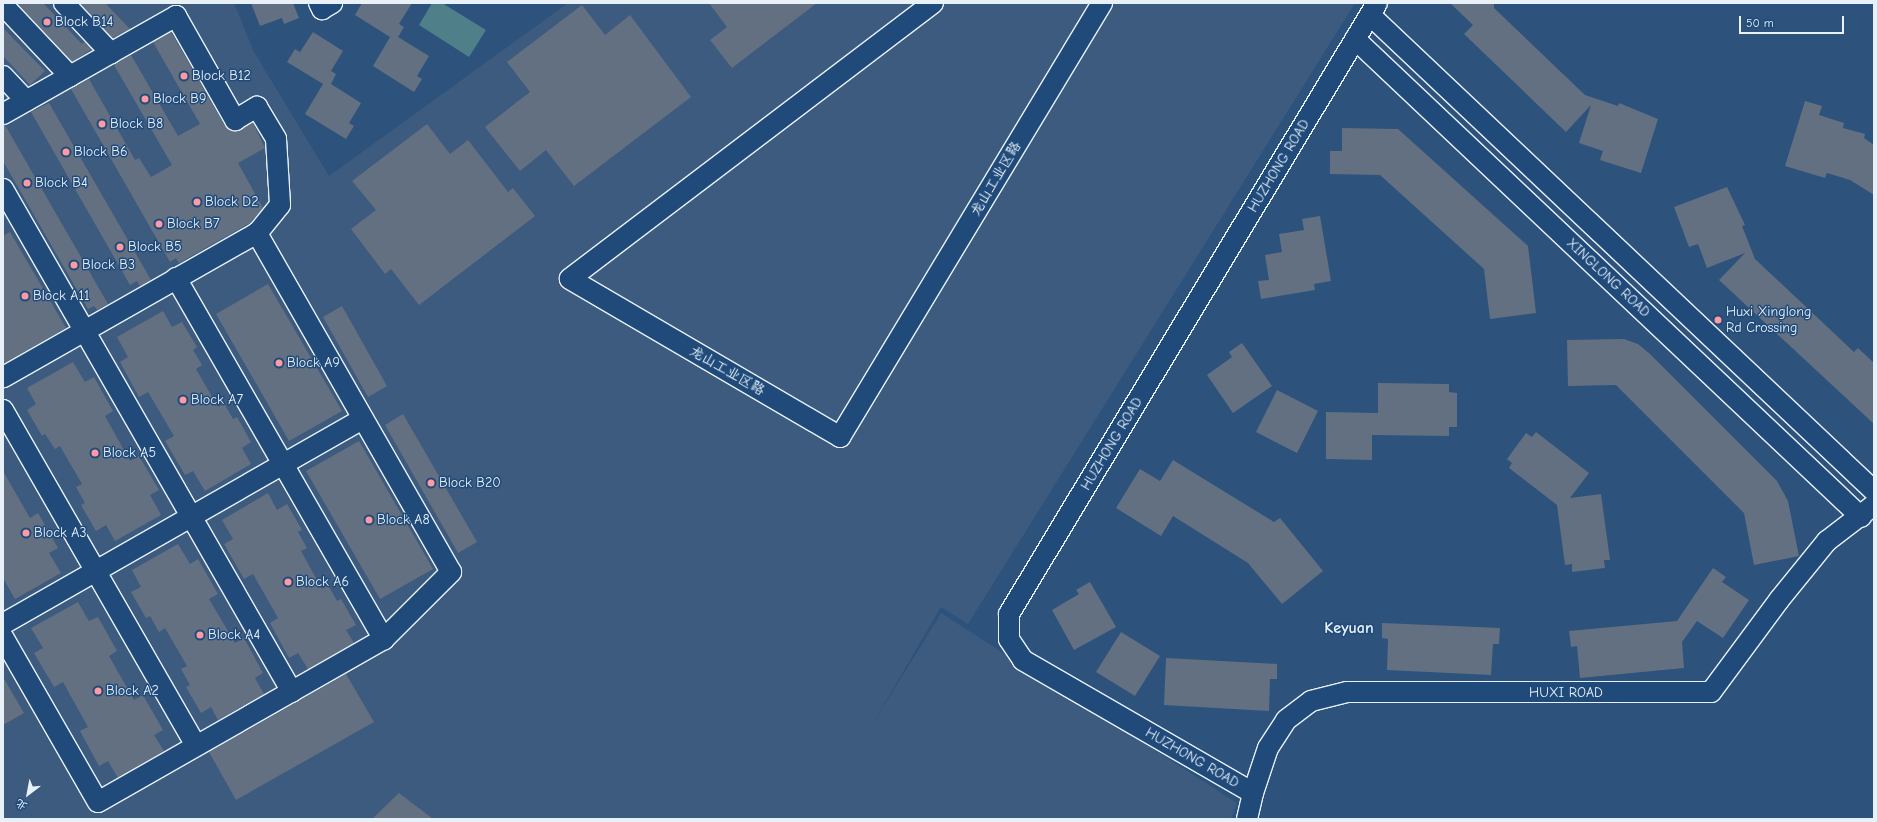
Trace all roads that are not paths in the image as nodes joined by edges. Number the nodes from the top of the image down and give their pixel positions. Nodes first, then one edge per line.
1 (64, 3) edge
2 (320, 3) edge
3 (332, 3) edge
4 (933, 3) edge
5 (1102, 3) edge
6 (3, 5) edge
7 (1374, 9) edge
8 (1355, 39) junction
9 (111, 52) junction
10 (3, 76) edge
11 (70, 76) junction
12 (26, 101) junction
13 (3, 114) edge
14 (3, 189) edge
15 (257, 233) junction
16 (176, 278) junction
17 (84, 330) junction
18 (3, 377) edge
19 (3, 410) edge
20 (364, 419) junction
21 (283, 464) junction
22 (1874, 491) edge
23 (1867, 511) edge
24 (191, 517) junction
25 (95, 571) junction
26 (3, 624) edge
27 (3, 637) edge
28 (384, 639) junction
29 (292, 692) junction
30 (196, 746) junction
31 (1253, 793) junction
32 (1247, 819) edge

1 - 9 street
2 - 3 street
4 - 5 street, 龙山工业区路
6 - 11 street
7 - 8 street, HUZHONG ROAD
7 - 22 street, XINGLONG ROAD
8 - 23 street, XINGLONG ROAD
8 - 31 street, HUZHONG ROAD
9 - 11 street
9 - 15 street
10 - 12 street
11 - 12 street
12 - 13 street
14 - 17 street
15 - 16 street
15 - 20 street
16 - 17 street
16 - 21 street
17 - 18 street
17 - 24 street
19 - 25 street
20 - 21 street
20 - 28 street
21 - 24 street
21 - 28 street
23 - 31 street, HUXI ROAD
24 - 25 street
24 - 29 street
25 - 26 street
25 - 30 street
27 - 30 street
28 - 29 street
29 - 30 street
31 - 32 street, HUXI ROAD

